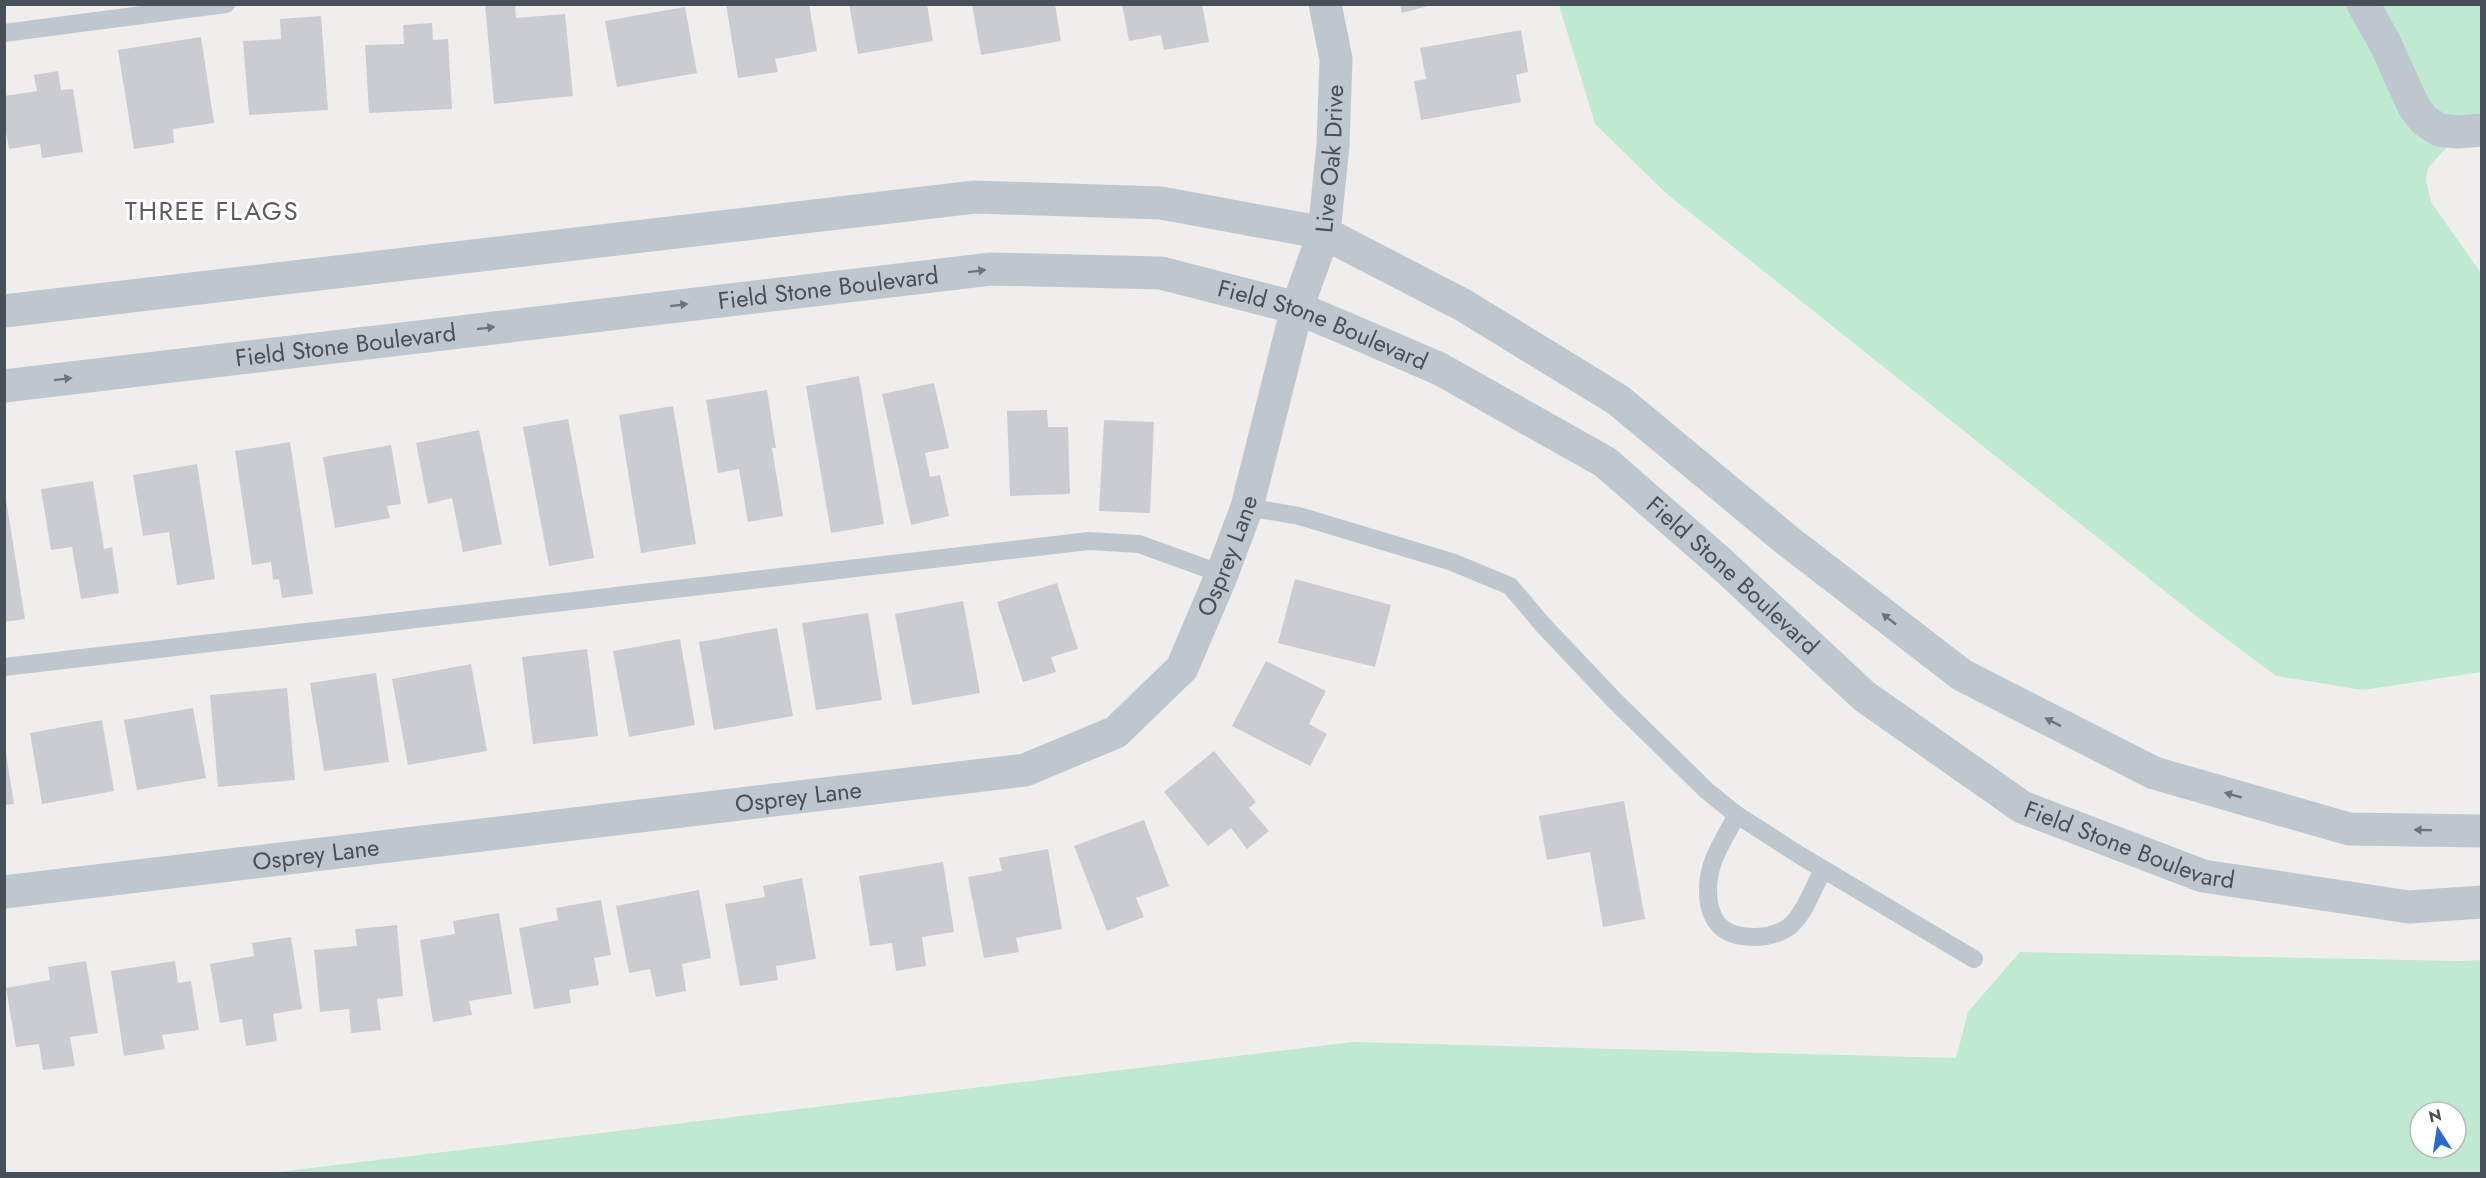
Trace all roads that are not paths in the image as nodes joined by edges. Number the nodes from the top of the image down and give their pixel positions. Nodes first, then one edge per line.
1 (226, 4) edge
2 (1324, 4) edge
3 (2362, 4) edge
4 (4, 33) edge
5 (2481, 130) edge
6 (1324, 233) junction
7 (1297, 308) junction
8 (4, 311) edge
9 (4, 386) edge
10 (1247, 507) junction
11 (1222, 574) junction
12 (4, 667) edge
13 (1737, 815) junction
14 (2481, 831) edge
15 (1823, 870) junction
16 (4, 892) edge
17 (2481, 902) edge
18 (1974, 959) dead end

1 - 4 lane
2 - 6 street, Live Oak Drive
3 - 5 street
6 - 7 street, Live Oak Drive
6 - 8 street
14 -> 6 street
9 -> 7 street, Field Stone Boulevard
7 - 10 street, Osprey Lane
7 - 17 street, Field Stone Boulevard
10 - 11 street, Osprey Lane
10 - 13 lane
11 - 12 lane
11 - 16 street, Osprey Lane
13 - 15 lane
13 - 15 lane
15 - 18 lane

